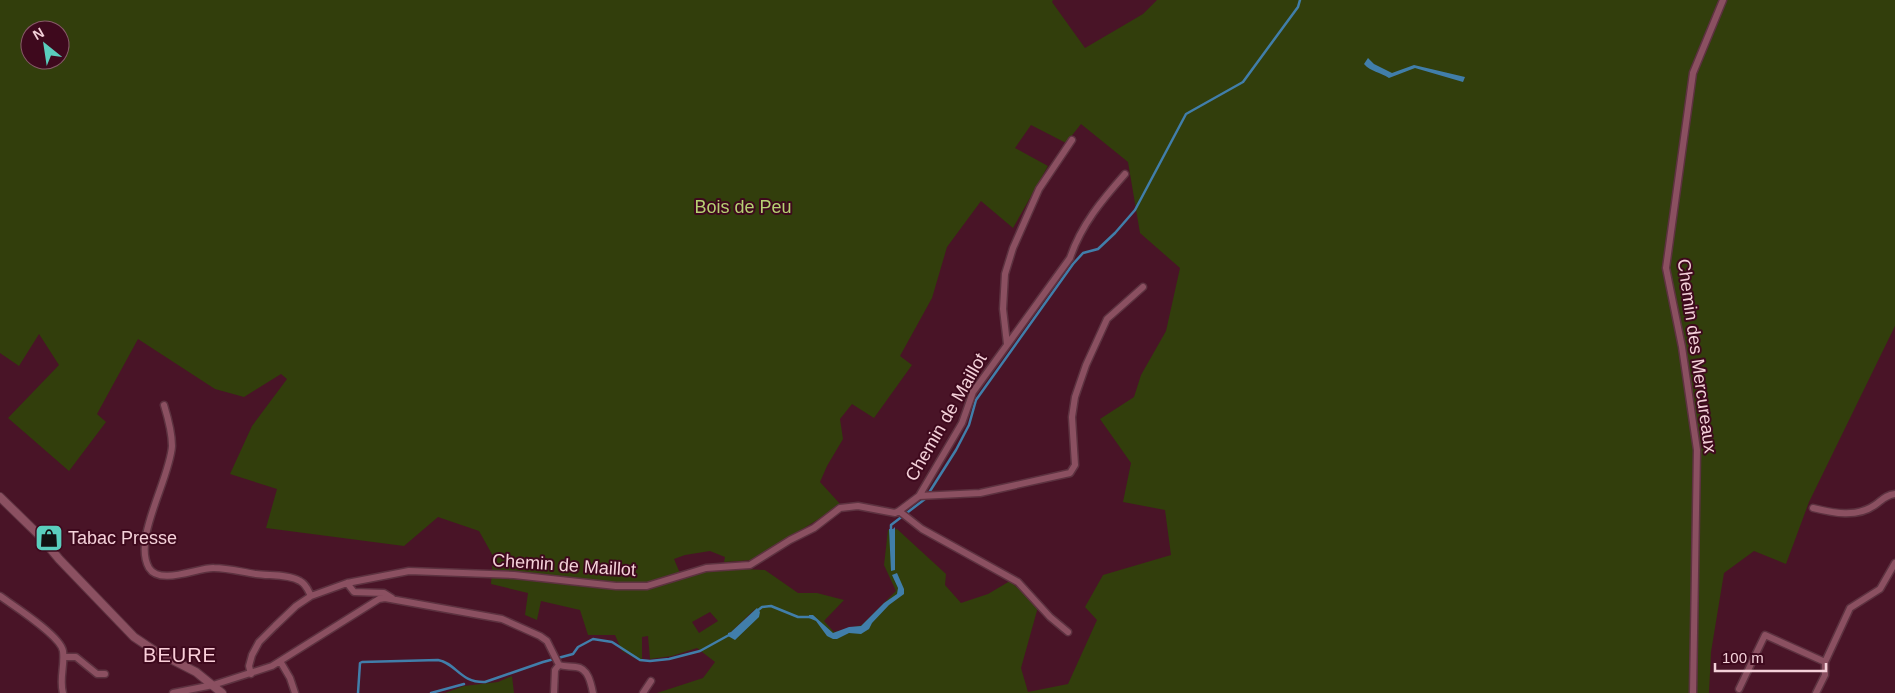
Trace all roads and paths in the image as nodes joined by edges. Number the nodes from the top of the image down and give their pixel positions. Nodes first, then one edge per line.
1 (1723, 0) edge
2 (1072, 140) dead end
3 (1125, 174) dead end
4 (1143, 287) dead end
5 (1007, 344) junction
6 (164, 405) dead end
7 (1895, 494) edge
8 (924, 496) junction
9 (0, 497) edge
10 (1813, 508) dead end
11 (901, 512) junction
12 (1895, 563) edge
13 (347, 583) junction
14 (0, 596) edge
15 (311, 596) junction
16 (393, 599) junction
17 (1068, 632) dead end
18 (64, 657) junction
19 (280, 661) junction
20 (1825, 662) junction
21 (558, 664) junction
22 (105, 674) dead end
23 (251, 674) junction
24 (651, 682) dead end
25 (214, 685) junction
26 (1739, 689) dead end
27 (63, 693) edge
28 (173, 693) edge
29 (222, 693) edge
30 (295, 693) edge
31 (554, 693) edge
32 (593, 693) edge
33 (643, 693) edge
34 (1693, 693) edge
35 (1816, 693) edge

1 - 34 street, Chemin des Mercureaux
2 - 5 street, Chemin de Maillot
3 - 5 street
4 - 8 street
5 - 8 street, Chemin de Maillot
6 - 15 street
7 - 10 street
8 - 11 street, Chemin de Maillot
9 - 25 street
11 - 13 street, Chemin de Maillot
11 - 17 street
12 - 20 street
13 - 15 street, Chemin de Maillot
13 - 16 street
14 - 18 street
15 - 23 street, Chemin de Maillot
16 - 19 street
16 - 21 street
18 - 22 street
18 - 27 street
19 - 23 street
19 - 30 street
20 - 26 street
20 - 35 street
21 - 31 street
21 - 32 street
23 - 25 street
24 - 33 street
25 - 28 street
25 - 29 street

